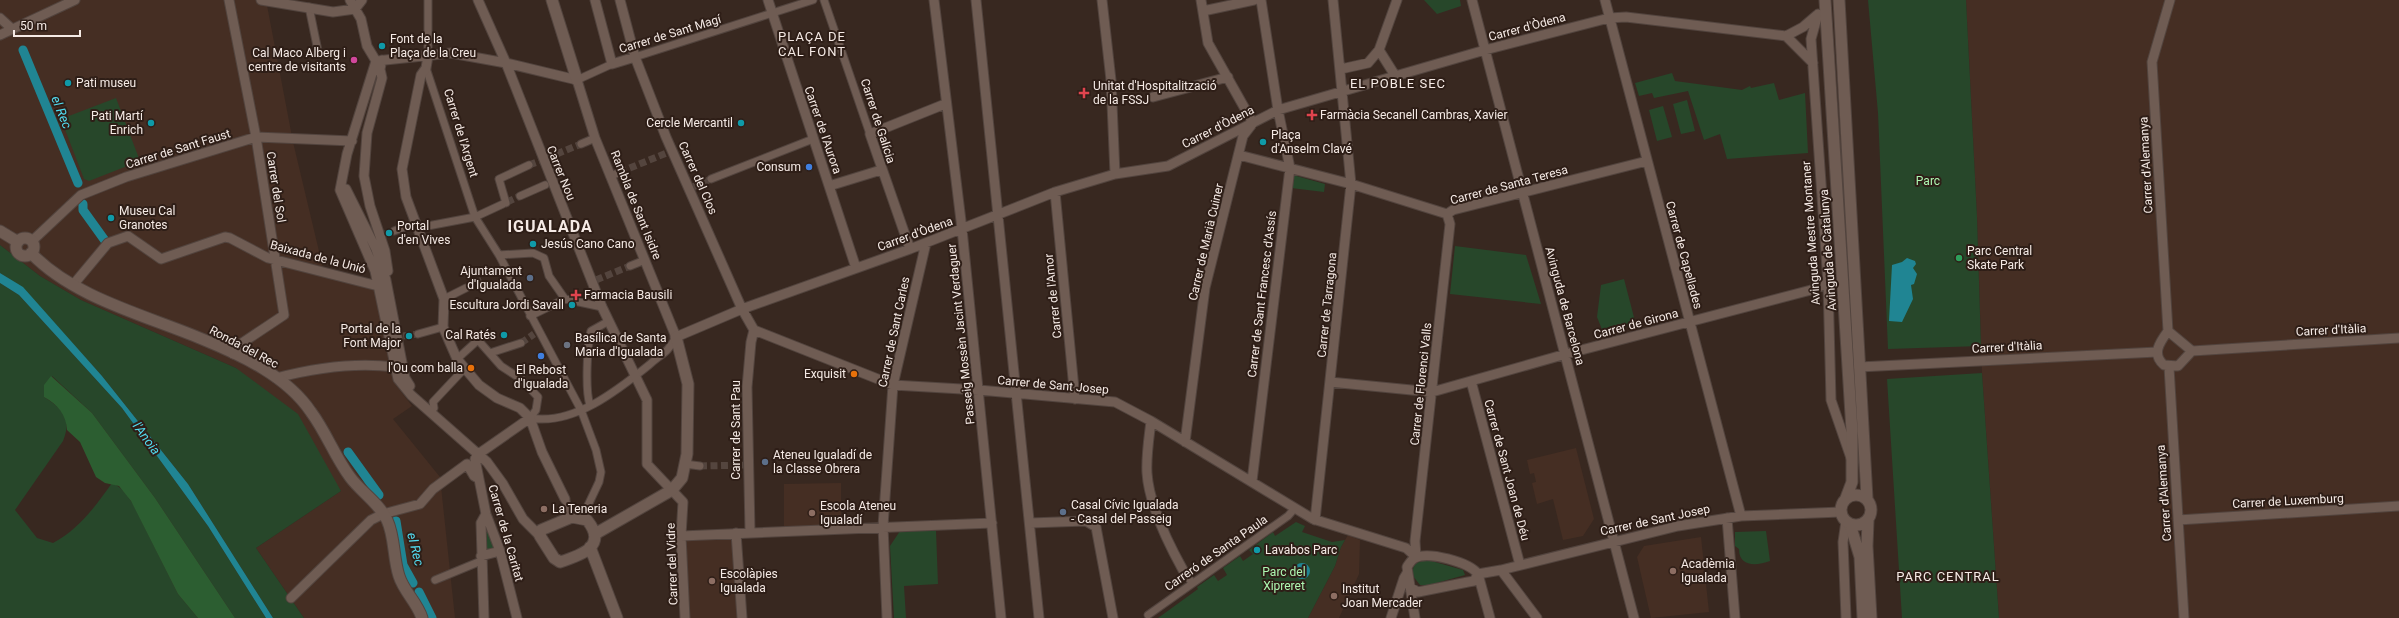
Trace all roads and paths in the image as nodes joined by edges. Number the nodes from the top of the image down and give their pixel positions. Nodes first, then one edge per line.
1 (75, 0) edge
2 (229, 0) edge
3 (261, 0) edge
4 (350, 0) edge
5 (362, 0) edge
6 (428, 0) edge
7 (478, 0) edge
8 (552, 0) edge
9 (595, 0) edge
10 (620, 0) edge
11 (768, 0) edge
12 (813, 0) edge
13 (824, 0) edge
14 (934, 0) edge
15 (976, 0) edge
16 (1102, 0) edge
17 (1201, 0) edge
18 (1254, 0) edge
19 (1261, 0) edge
20 (1333, 0) edge
21 (1397, 0) edge
22 (1472, 0) edge
23 (1604, 0) edge
24 (1821, 0) edge
25 (1825, 0) edge
26 (1840, 0) edge
27 (2170, 0) edge
28 (309, 7) junction
29 (355, 9) junction
30 (1203, 10) junction
31 (772, 14) junction
32 (1818, 14) junction
33 (0, 18) edge
34 (1609, 18) junction
35 (12, 29) junction
36 (0, 35) edge
37 (1786, 36) junction
38 (1379, 50) junction
39 (1485, 50) junction
40 (318, 51) dead end
41 (428, 56) junction
42 (635, 57) junction
43 (379, 61) junction
44 (506, 63) junction
45 (1813, 63) junction
46 (612, 64) junction
47 (426, 68) junction
48 (1341, 69) junction
49 (1228, 77) junction
50 (1396, 77) junction
51 (577, 80) junction
52 (1344, 93) junction
53 (1153, 97) dead end
54 (945, 104) junction
55 (1278, 110) junction
56 (1253, 123) junction
57 (870, 134) junction
58 (256, 137) junction
59 (595, 138) junction
60 (813, 139) junction
61 (352, 141) junction
62 (581, 144) tunnel mouth
63 (1239, 155) junction
64 (1647, 161) junction
65 (529, 165) tunnel mouth
66 (1290, 168) junction
67 (344, 169) junction
68 (881, 170) junction
69 (620, 172) tunnel mouth
70 (1116, 174) junction
71 (611, 176) junction
72 (711, 180) tunnel mouth
73 (549, 183) junction
74 (1351, 184) junction
75 (829, 186) junction
76 (1055, 192) junction
77 (1523, 193) junction
78 (520, 196) tunnel mouth
79 (999, 214) junction
80 (1446, 214) junction
81 (475, 217) junction
82 (416, 225) junction
83 (962, 229) junction
84 (0, 231) edge
85 (394, 231) tunnel mouth
86 (32, 241) junction
87 (18, 242) junction
88 (926, 243) junction
89 (910, 249) junction
90 (31, 253) junction
91 (499, 255) junction
92 (276, 260) junction
93 (645, 260) junction
94 (630, 266) tunnel mouth
95 (856, 268) junction
96 (386, 280) junction
97 (1828, 283) junction
98 (73, 285) junction
99 (378, 286) junction
100 (466, 288) tunnel mouth
101 (444, 299) junction
102 (565, 299) junction
103 (602, 308) junction
104 (742, 309) junction
105 (530, 316) junction
106 (609, 321) junction
107 (1689, 322) junction
108 (442, 328) junction
109 (754, 330) junction
110 (2168, 331) junction
111 (418, 334) tunnel mouth
112 (676, 337) junction
113 (2399, 338) edge
114 (521, 343) tunnel mouth
115 (2192, 351) junction
116 (2157, 352) junction
117 (490, 353) junction
118 (233, 354) junction
119 (1566, 354) junction
120 (456, 359) junction
121 (395, 367) junction
122 (1859, 367) junction
123 (2169, 367) junction
124 (464, 369) junction
125 (636, 377) junction
126 (276, 378) junction
127 (1471, 381) junction
128 (1330, 382) junction
129 (893, 385) junction
130 (979, 390) junction
131 (1432, 392) junction
132 (1017, 394) junction
133 (1076, 399) junction
134 (422, 404) junction
135 (590, 404) junction
136 (581, 410) junction
137 (431, 412) junction
138 (530, 418) junction
139 (1151, 421) junction
140 (1185, 442) junction
141 (477, 454) junction
142 (1854, 463) junction
143 (685, 464) junction
144 (700, 466) tunnel mouth
145 (479, 479) junction
146 (1252, 481) junction
147 (672, 490) junction
148 (1846, 498) junction
149 (1867, 498) junction
150 (565, 499) joint
151 (2399, 506) edge
152 (1295, 508) junction
153 (383, 514) junction
154 (486, 514) junction
155 (1740, 516) junction
156 (577, 518) junction
157 (1728, 518) junction
158 (1846, 519) junction
159 (1315, 520) junction
160 (1868, 520) junction
161 (2178, 520) junction
162 (992, 523) junction
163 (1030, 523) junction
164 (883, 526) junction
165 (750, 532) junction
166 (736, 533) junction
167 (595, 534) junction
168 (540, 536) junction
169 (681, 536) junction
170 (1615, 540) junction
171 (590, 548) junction
172 (500, 551) junction
173 (1416, 557) junction
174 (481, 559) junction
175 (1520, 565) junction
176 (1183, 570) joint
177 (1501, 570) junction
178 (1407, 573) junction
179 (1478, 574) junction
180 (435, 580) dead end
181 (1192, 583) junction
182 (1412, 588) junction
183 (291, 598) dead end
184 (1148, 615) dead end
185 (422, 618) edge
186 (484, 618) edge
187 (517, 618) edge
188 (617, 618) edge
189 (685, 618) edge
190 (742, 618) edge
191 (887, 618) edge
192 (1001, 618) edge
193 (1039, 618) edge
194 (1113, 618) edge
195 (1392, 618) edge
196 (1415, 618) edge
197 (1490, 618) edge
198 (1537, 618) edge
199 (1634, 618) edge
200 (1735, 618) edge
201 (1846, 618) edge
202 (1863, 618) edge
203 (1871, 618) edge
204 (2184, 618) edge

1 - 35 street
2 - 58 street, Carrer del Sol
3 - 28 street
4 - 29 street
5 - 29 street
6 - 41 street
7 - 44 street, Carrer Nou
8 - 51 street
9 - 46 street
10 - 42 street, Carrer del Clos
11 - 31 street, Carrer de l'Aurora
12 - 31 street
13 - 57 street, Carrer de Galícia
14 - 54 street, Passeig Mossèn Jacint Verdaguer
15 - 79 street
16 - 70 street
17 - 30 street
18 - 30 street
19 - 55 street, Carrer de Sant Francesc d'Assís
20 - 48 street, Carrer de Tarragona
21 - 38 street
22 - 39 street, Avinguda de Barcelona
23 - 34 street, Carrer de Capellades
24 - 32 street, Avinguda Mestre Montaner
25 - 142 street, Avinguda de Catalunya
26 - 122 street, Avinguda de Catalunya
27 - 110 street, Carrer d'Alemanya
28 - 29 street
28 - 40 street
29 - 43 street
30 - 49 street
31 - 42 street, Carrer de Sant Magí
31 - 60 street, Carrer de l'Aurora
32 - 37 street
32 - 45 street, Avinguda Mestre Montaner
33 - 35 street
34 - 37 street, Carrer d'Òdena
34 - 39 street, Carrer d'Òdena
34 - 64 street, Carrer de Capellades
35 - 36 street
37 - 45 street
38 - 48 street
38 - 50 street
39 - 50 street, Carrer d'Òdena
39 - 77 street, Avinguda de Barcelona
41 - 43 street
41 - 44 street
41 - 47 street, Carrer de l'Argent
42 - 46 street, Carrer de Sant Magí
42 - 104 street, Carrer del Clos
43 - 61 street
43 - 96 street
44 - 51 street
44 - 73 street, Carrer Nou
45 - 97 street, Avinguda Mestre Montaner
46 - 51 street, Carrer de Sant Magí
47 - 81 street, Carrer de l'Argent
47 - 82 street
48 - 52 street, Carrer de Tarragona
49 - 53 street
49 - 56 street
50 - 52 street, Carrer d'Òdena
51 - 59 street, Rambla de Sant Isidre
52 - 55 street, Carrer d'Òdena
52 - 74 street, Carrer de Tarragona
54 - 57 street
54 - 83 street, Passeig Mossèn Jacint Verdaguer
55 - 56 street, Carrer d'Òdena
55 - 66 street, Carrer de Sant Francesc d'Assís
56 - 63 street, Carrer de Marià Cuiner
56 - 70 street, Carrer d'Òdena
57 - 68 street, Carrer de Galícia
58 - 61 street, Carrer de Sant Faust
58 - 86 street, Carrer de Sant Faust
58 - 92 street, Carrer del Sol
59 - 62 street
59 - 71 street, Rambla de Sant Isidre
60 - 72 street
60 - 75 street, Carrer de l'Aurora
61 - 67 street
63 - 66 street, Carrer de Santa Teresa
63 - 140 street, Carrer de Marià Cuiner
64 - 77 street, Carrer de Santa Teresa
64 - 107 street, Carrer de Capellades
65 - 81 street
66 - 74 street, Carrer de Santa Teresa
66 - 146 street, Carrer de Sant Francesc d'Assís
67 - 96 street
67 - 99 street
68 - 75 street
68 - 89 street, Carrer de Galícia
69 - 71 street
70 - 76 street, Carrer d'Òdena
71 - 93 street, Rambla de Sant Isidre
73 - 78 street
73 - 103 street, Carrer Nou
74 - 80 street, Carrer de Santa Teresa
74 - 128 street, Carrer de Tarragona
75 - 95 street, Carrer de l'Aurora
76 - 79 street, Carrer d'Òdena
76 - 133 street, Carrer de l'Amor
77 - 80 street, Carrer de Santa Teresa
77 - 119 street, Avinguda de Barcelona
79 - 83 street, Carrer d'Òdena
79 - 132 street
80 - 131 street, Carrer de Florenci Valls
81 - 82 street
81 - 91 street, Carrer de l'Argent
82 - 85 street
82 - 101 street
83 - 88 street, Carrer d'Òdena
83 - 130 street, Passeig Mossèn Jacint Verdaguer
84 - 87 street
86 - 87 street
86 - 90 street
87 - 90 street
88 - 89 street, Carrer d'Òdena
88 - 129 street, Carrer de Sant Carles
89 - 95 street, Carrer d'Òdena
90 - 98 street, Ronda del Rec
91 - 102 street
91 - 105 street, Carrer de l'Argent
92 - 98 street, Baixada de la Unió
92 - 99 street, Baixada de la Unió
92 - 118 street, Carrer del Sol
93 - 94 street
93 - 112 street, Rambla de Sant Isidre
95 - 104 street, Carrer d'Òdena
96 - 134 street
97 - 107 street, Carrer de Girona
97 - 142 street, Avinguda Mestre Montaner
98 - 118 street, Ronda del Rec
99 - 121 street
100 - 101 street
101 - 108 street
102 - 103 street
102 - 105 street
103 - 106 street, Carrer Nou
104 - 109 street, Carrer del Clos
104 - 112 street, Carrer d'Òdena
105 - 136 street, Carrer de l'Argent
106 - 125 street, Carrer Nou
106 - 135 street
107 - 119 street, Carrer de Girona
107 - 155 street, Carrer de Capellades
108 - 111 street
108 - 120 street
109 - 129 street, Carrer de Sant Josep
109 - 165 street, Carrer de Sant Pau
110 - 115 street
110 - 116 street
112 - 125 street
112 - 143 street
113 - 115 street, Carrer d'Itàlia
114 - 117 street
115 - 123 street
116 - 122 street, Carrer d'Itàlia
116 - 123 street
117 - 120 street
117 - 138 street
118 - 126 street, Ronda del Rec
119 - 127 street, Carrer de Girona
119 - 170 street, Avinguda de Barcelona
120 - 124 street
121 - 126 street
121 - 134 street
122 - 149 street, Avinguda de Catalunya
123 - 161 street, Carrer d'Alemanya
124 - 137 street
124 - 138 street
125 - 135 street
125 - 147 street, Carrer Nou
126 - 153 street, Ronda del Rec
127 - 131 street, Carrer de Girona
127 - 175 street, Carrer de Sant Joan de Déu
128 - 131 street, Carrer de Girona
128 - 159 street, Carrer de Tarragona
129 - 130 street, Carrer de Sant Josep
129 - 164 street, Carrer de Sant Carles
130 - 132 street, Carrer de Sant Josep
130 - 162 street, Passeig Mossèn Jacint Verdaguer
131 - 173 street, Carrer de Florenci Valls
132 - 133 street, Carrer de Sant Josep
132 - 163 street
133 - 139 street, Carrer de Sant Josep
134 - 137 street
135 - 136 street
136 - 138 street
136 - 156 street, Carrer de l'Argent
137 - 141 street
138 - 141 street
138 - 150 street
139 - 140 street, Carrer de Sant Josep
139 - 176 street
140 - 146 street, Carrer de Sant Josep
141 - 145 street, Carrer de la Caritat
141 - 168 street
142 - 148 street, Avinguda de Catalunya
143 - 144 street
143 - 147 street
145 - 153 street
145 - 154 street, Carrer de la Caritat
146 - 152 street, Carrer de Sant Josep
147 - 167 street
147 - 169 street, Carrer del Vidre
148 - 149 street
148 - 158 street
149 - 160 street
150 - 156 street
151 - 161 street, Carrer de Luxemburg
152 - 159 street, Carrer de Sant Josep
152 - 181 street, Carreró de Santa Paula
153 - 183 street
153 - 185 street, Ronda del Rec
154 - 172 street, Carrer de la Caritat
154 - 174 street
155 - 157 street, Carrer de Sant Josep
155 - 158 street, Carrer de Sant Josep
156 - 167 street
156 - 168 street
157 - 170 street, Carrer de Sant Josep
157 - 200 street
158 - 160 street
158 - 201 street
158 - 202 street
159 - 173 street, Carrer de Sant Josep
160 - 203 street
161 - 204 street, Carrer d'Alemanya
162 - 164 street
162 - 192 street, Passeig Mossèn Jacint Verdaguer
163 - 193 street
163 - 194 street
164 - 165 street
164 - 191 street, Carrer de Sant Carles
165 - 166 street
166 - 169 street
166 - 190 street
167 - 171 street
168 - 171 street
169 - 189 street, Carrer del Vidre
170 - 175 street, Carrer de Sant Josep
170 - 199 street, Avinguda de Barcelona
171 - 188 street
172 - 174 street
172 - 187 street, Carrer de la Caritat
173 - 178 street
173 - 179 street
174 - 180 street
174 - 186 street
175 - 177 street, Carrer de Sant Josep
176 - 181 street
177 - 179 street, Carrer de Sant Josep
177 - 198 street
178 - 182 street
178 - 195 street
179 - 182 street, Carrer de Sant Josep
179 - 197 street
181 - 184 street, Carreró de Santa Paula
182 - 196 street

